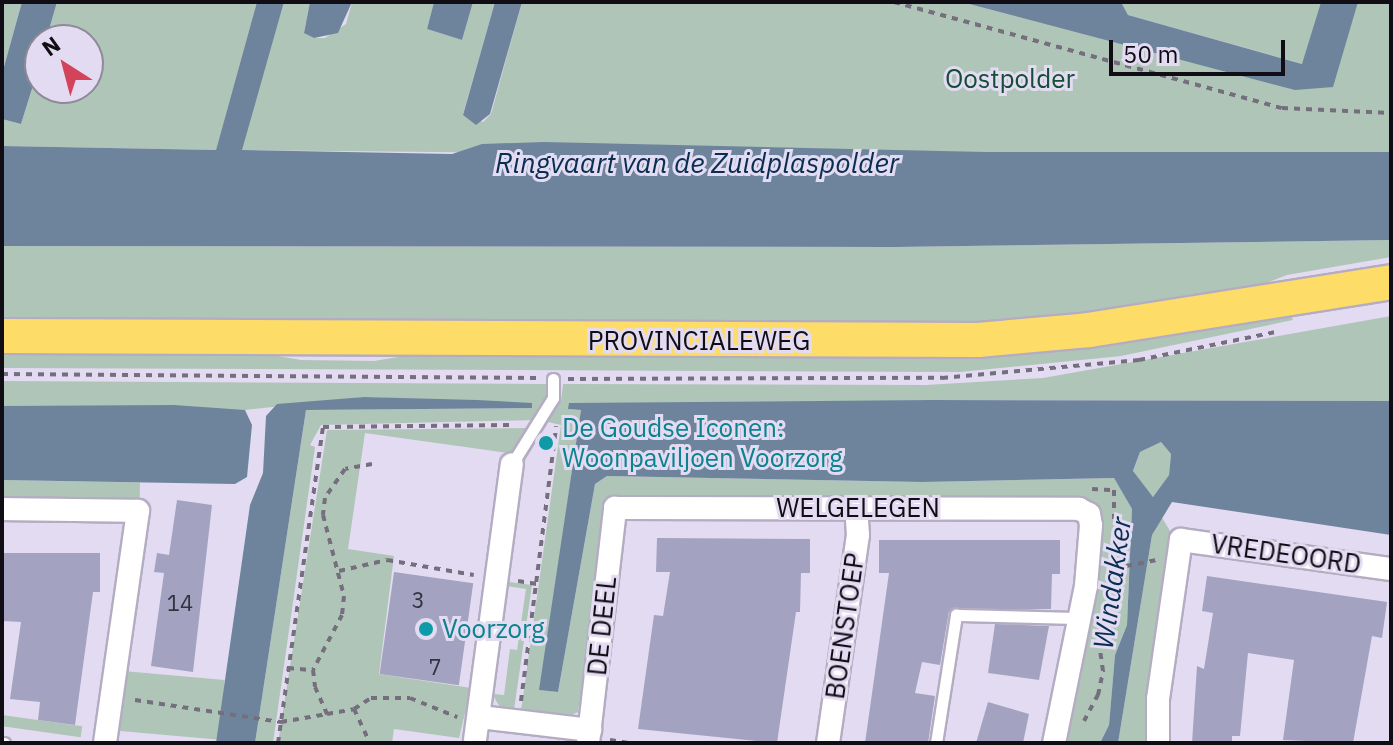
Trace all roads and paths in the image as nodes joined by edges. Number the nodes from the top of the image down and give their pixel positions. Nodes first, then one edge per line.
1 (894, 2) edge
2 (1391, 113) edge
3 (1391, 282) edge
4 (2, 336) edge
5 (553, 379) dead end
6 (423, 425) dead end
7 (372, 464) dead end
8 (507, 476) joint
9 (313, 493) junction
10 (325, 498) junction
11 (615, 508) joint
12 (856, 508) junction
13 (2, 509) edge
14 (1164, 558) dead end
15 (1114, 559) dead end
16 (1150, 561) dead end
17 (1391, 569) edge
18 (1161, 570) dead end
19 (339, 571) junction
20 (497, 578) junction
21 (537, 584) dead end
22 (1080, 618) junction
23 (288, 668) junction
24 (313, 670) junction
25 (113, 696) junction
26 (354, 709) junction
27 (327, 714) junction
28 (480, 717) junction
29 (281, 722) junction
30 (589, 737) edge
31 (475, 740) dead end
32 (105, 743) edge
33 (278, 743) edge
34 (370, 743) edge
35 (828, 743) edge
36 (936, 743) edge
37 (1054, 743) edge
38 (1158, 743) edge

1 - 2 path
3 - 4 main road, PROVINCIALEWEG
5 - 8 lane
6 - 9 path
7 - 10 path
8 - 20 street
9 - 10 path
9 - 23 path
10 - 19 path
11 - 12 street, WELGELEGEN
11 - 30 street, DE DEEL
12 - 22 street, WELGELEGEN
12 - 35 street, BOENSTOEP
13 - 25 street
14 - 18 path
15 - 16 path
17 - 38 street, VREDEOORD
19 - 20 path
19 - 24 path
20 - 21 path
20 - 28 street
22 - 36 lane
22 - 37 street
23 - 24 path
23 - 29 path
24 - 27 path
25 - 29 path
25 - 32 street
26 - 27 path
26 - 28 path
26 - 34 path
27 - 29 path
28 - 30 street
28 - 31 street
29 - 33 path

